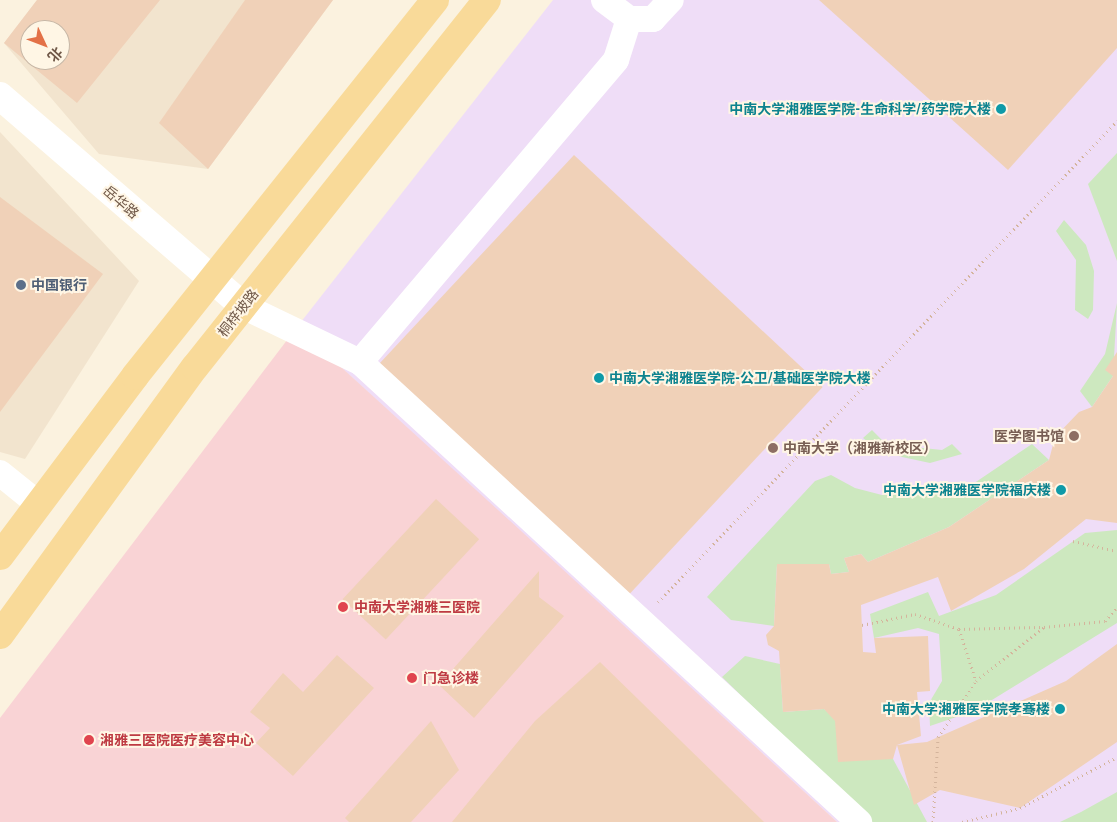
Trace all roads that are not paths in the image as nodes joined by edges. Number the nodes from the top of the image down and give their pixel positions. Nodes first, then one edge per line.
1 (435, 0) edge
2 (487, 0) edge
3 (604, 0) edge
4 (671, 0) edge
5 (629, 19) junction
6 (0, 96) edge
7 (211, 281) junction
8 (243, 306) junction
9 (360, 362) junction
10 (0, 473) edge
11 (37, 503) junction
12 (0, 556) edge
13 (0, 636) edge
14 (859, 822) edge

1 - 7 main road
2 - 8 main road, 桐梓坡路
3 - 5 street
4 - 5 street
5 - 9 street
6 - 7 street, 岳华路
7 - 8 street, 岳华路
7 - 11 main road
8 - 9 street
8 - 13 main road, 桐梓坡路
9 - 14 street
10 - 11 street
11 - 12 main road

